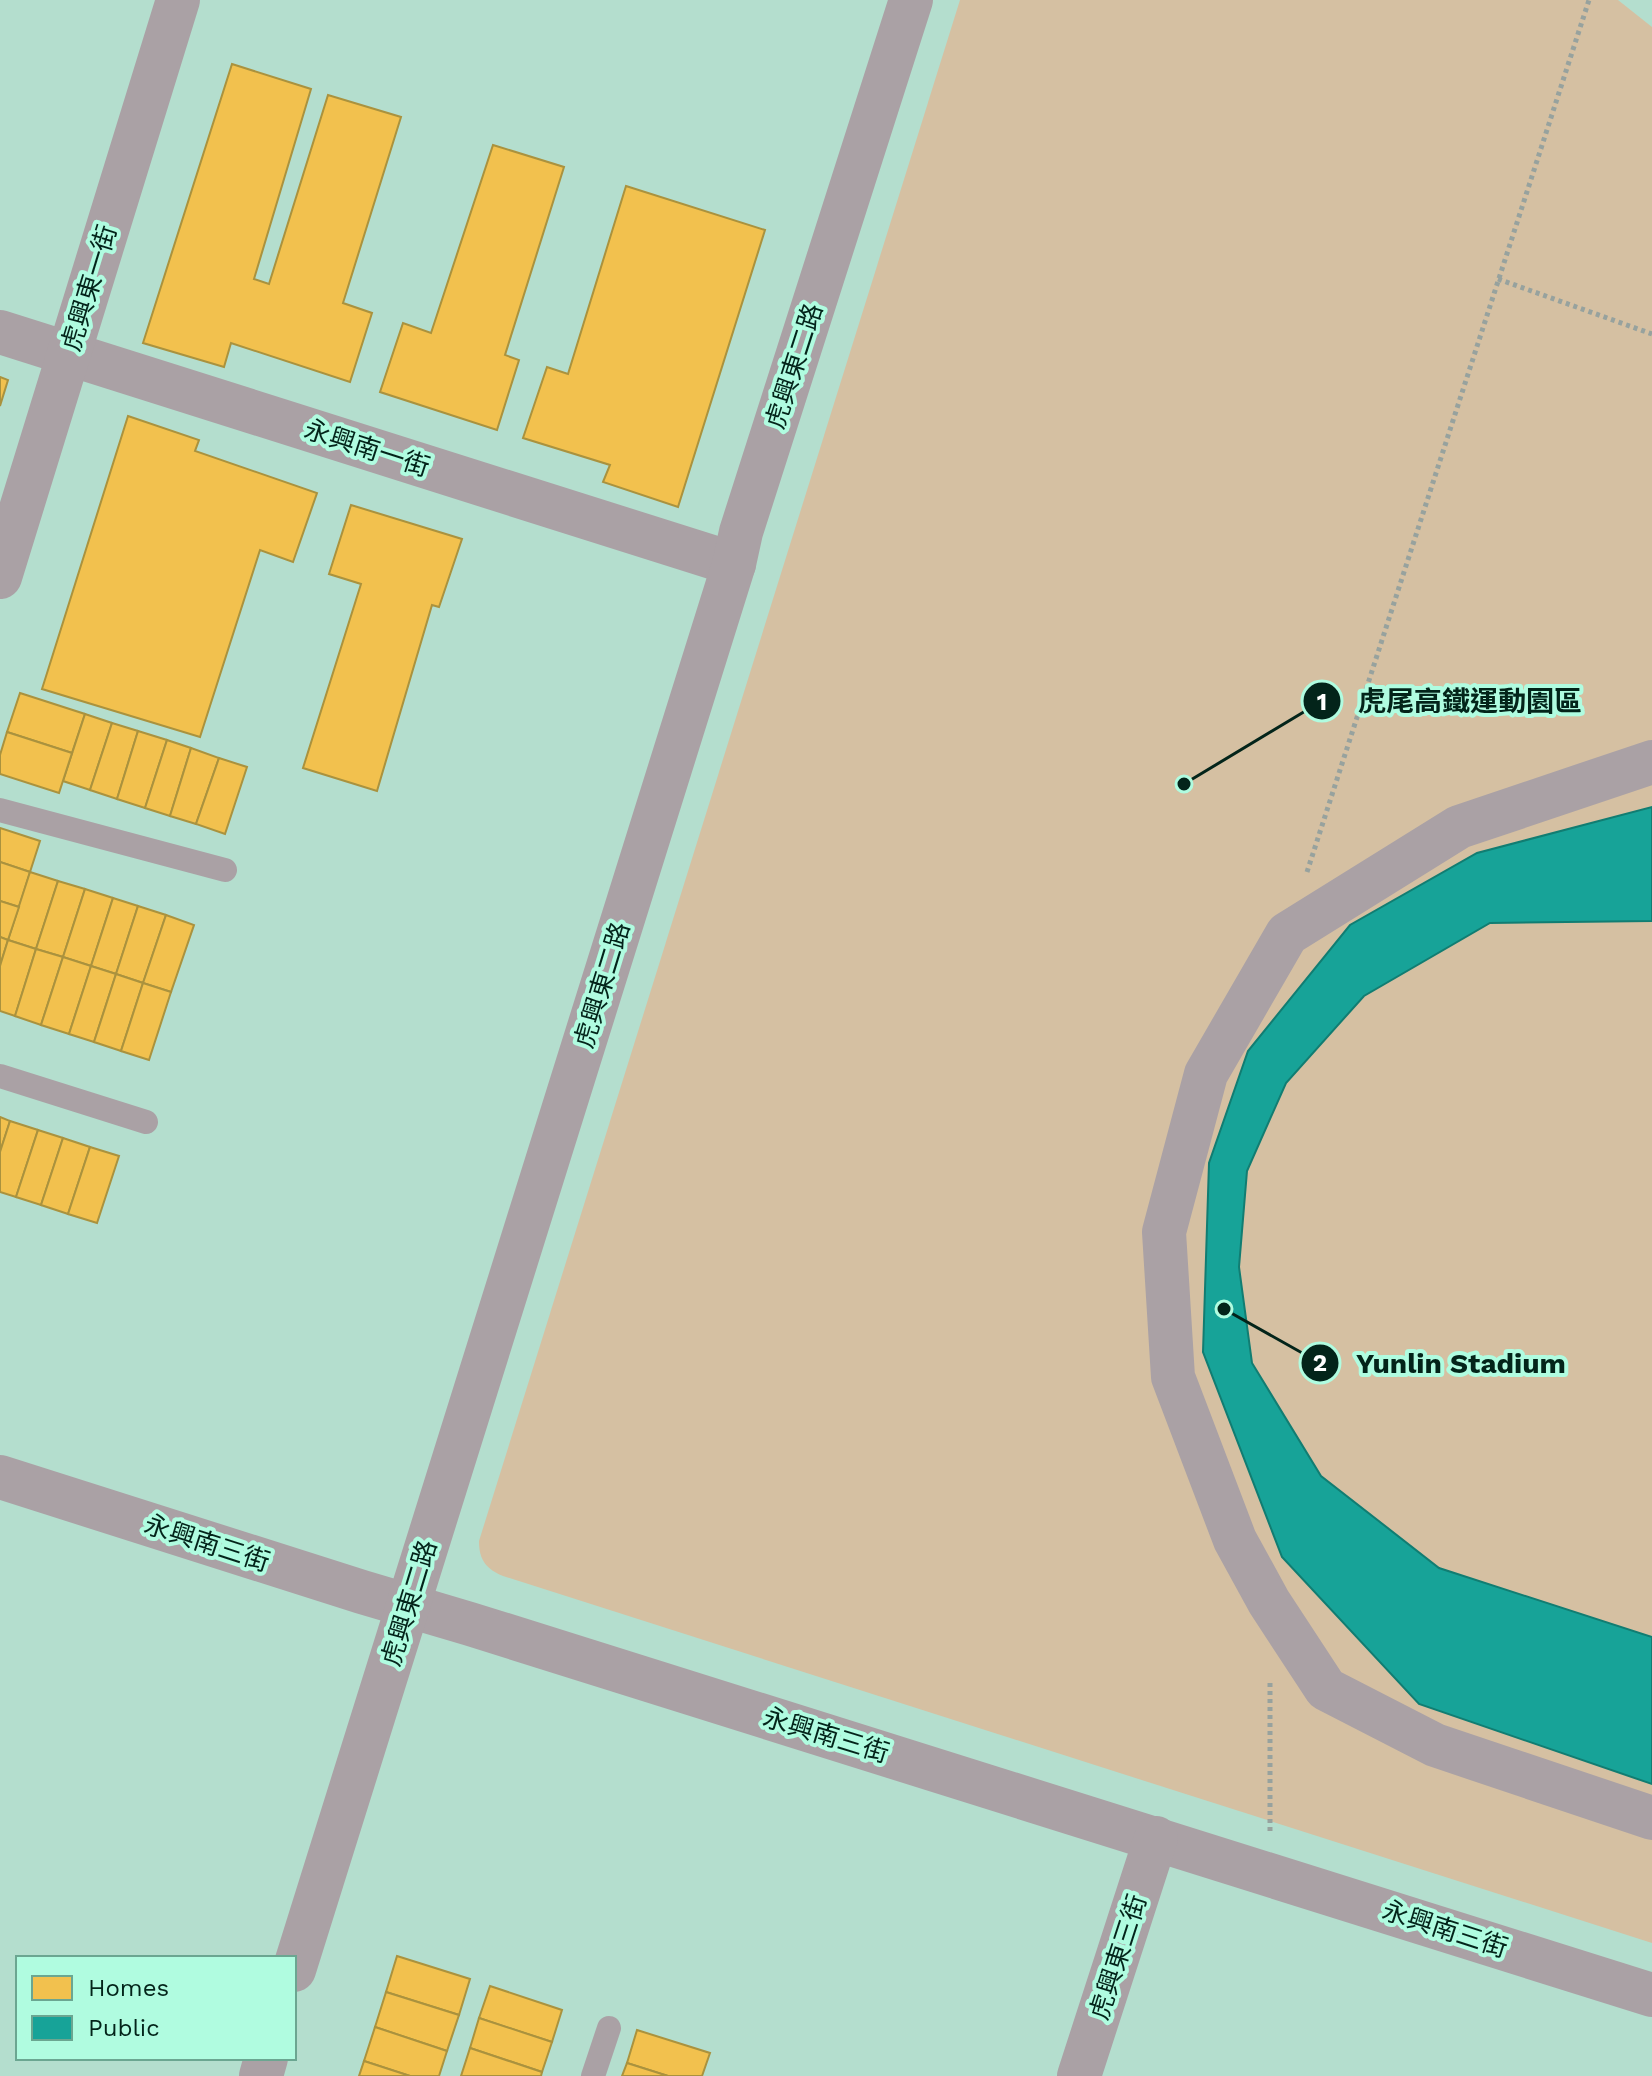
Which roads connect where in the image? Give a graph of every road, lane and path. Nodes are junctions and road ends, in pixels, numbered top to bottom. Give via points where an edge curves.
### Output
1 (178, 0) edge
2 (911, 0) edge
3 (1589, 0) edge
4 (1498, 279) junction
5 (0, 332) edge
6 (1652, 334) edge
7 (69, 354) junction
8 (734, 564) junction
9 (0, 577) edge
10 (1652, 762) edge
11 (0, 810) edge
12 (225, 870) dead end
13 (1306, 874) dead end
14 (0, 1076) edge
15 (146, 1122) dead end
16 (0, 1477) edge
17 (408, 1606) junction
18 (1270, 1680) dead end
19 (1652, 1818) edge
20 (1270, 1835) dead end
21 (1156, 1838) junction
22 (296, 1964) edge
23 (1652, 1995) edge
24 (609, 2028) dead end
25 (593, 2076) edge
26 (1079, 2076) edge

1 - 7 street, 虎興東一街
2 - 8 street, 虎興東二路
3 - 4 path
4 - 6 path
4 - 13 path
5 - 7 street, 永興南一街
7 - 8 street, 永興南一街
7 - 9 street, 虎興東一街
8 - 17 street, 虎興東二路
10 - 19 street via 1459,827 1287,934 1206,1074 1164,1232 1173,1377 1235,1540 1326,1689 1435,1745
11 - 12 lane
14 - 15 lane
16 - 17 street, 永興南三街
17 - 21 street, 永興南三街
17 - 22 street, 虎興東二路
18 - 20 path
21 - 23 street, 永興南三街
21 - 26 street, 虎興東三街
24 - 25 lane

